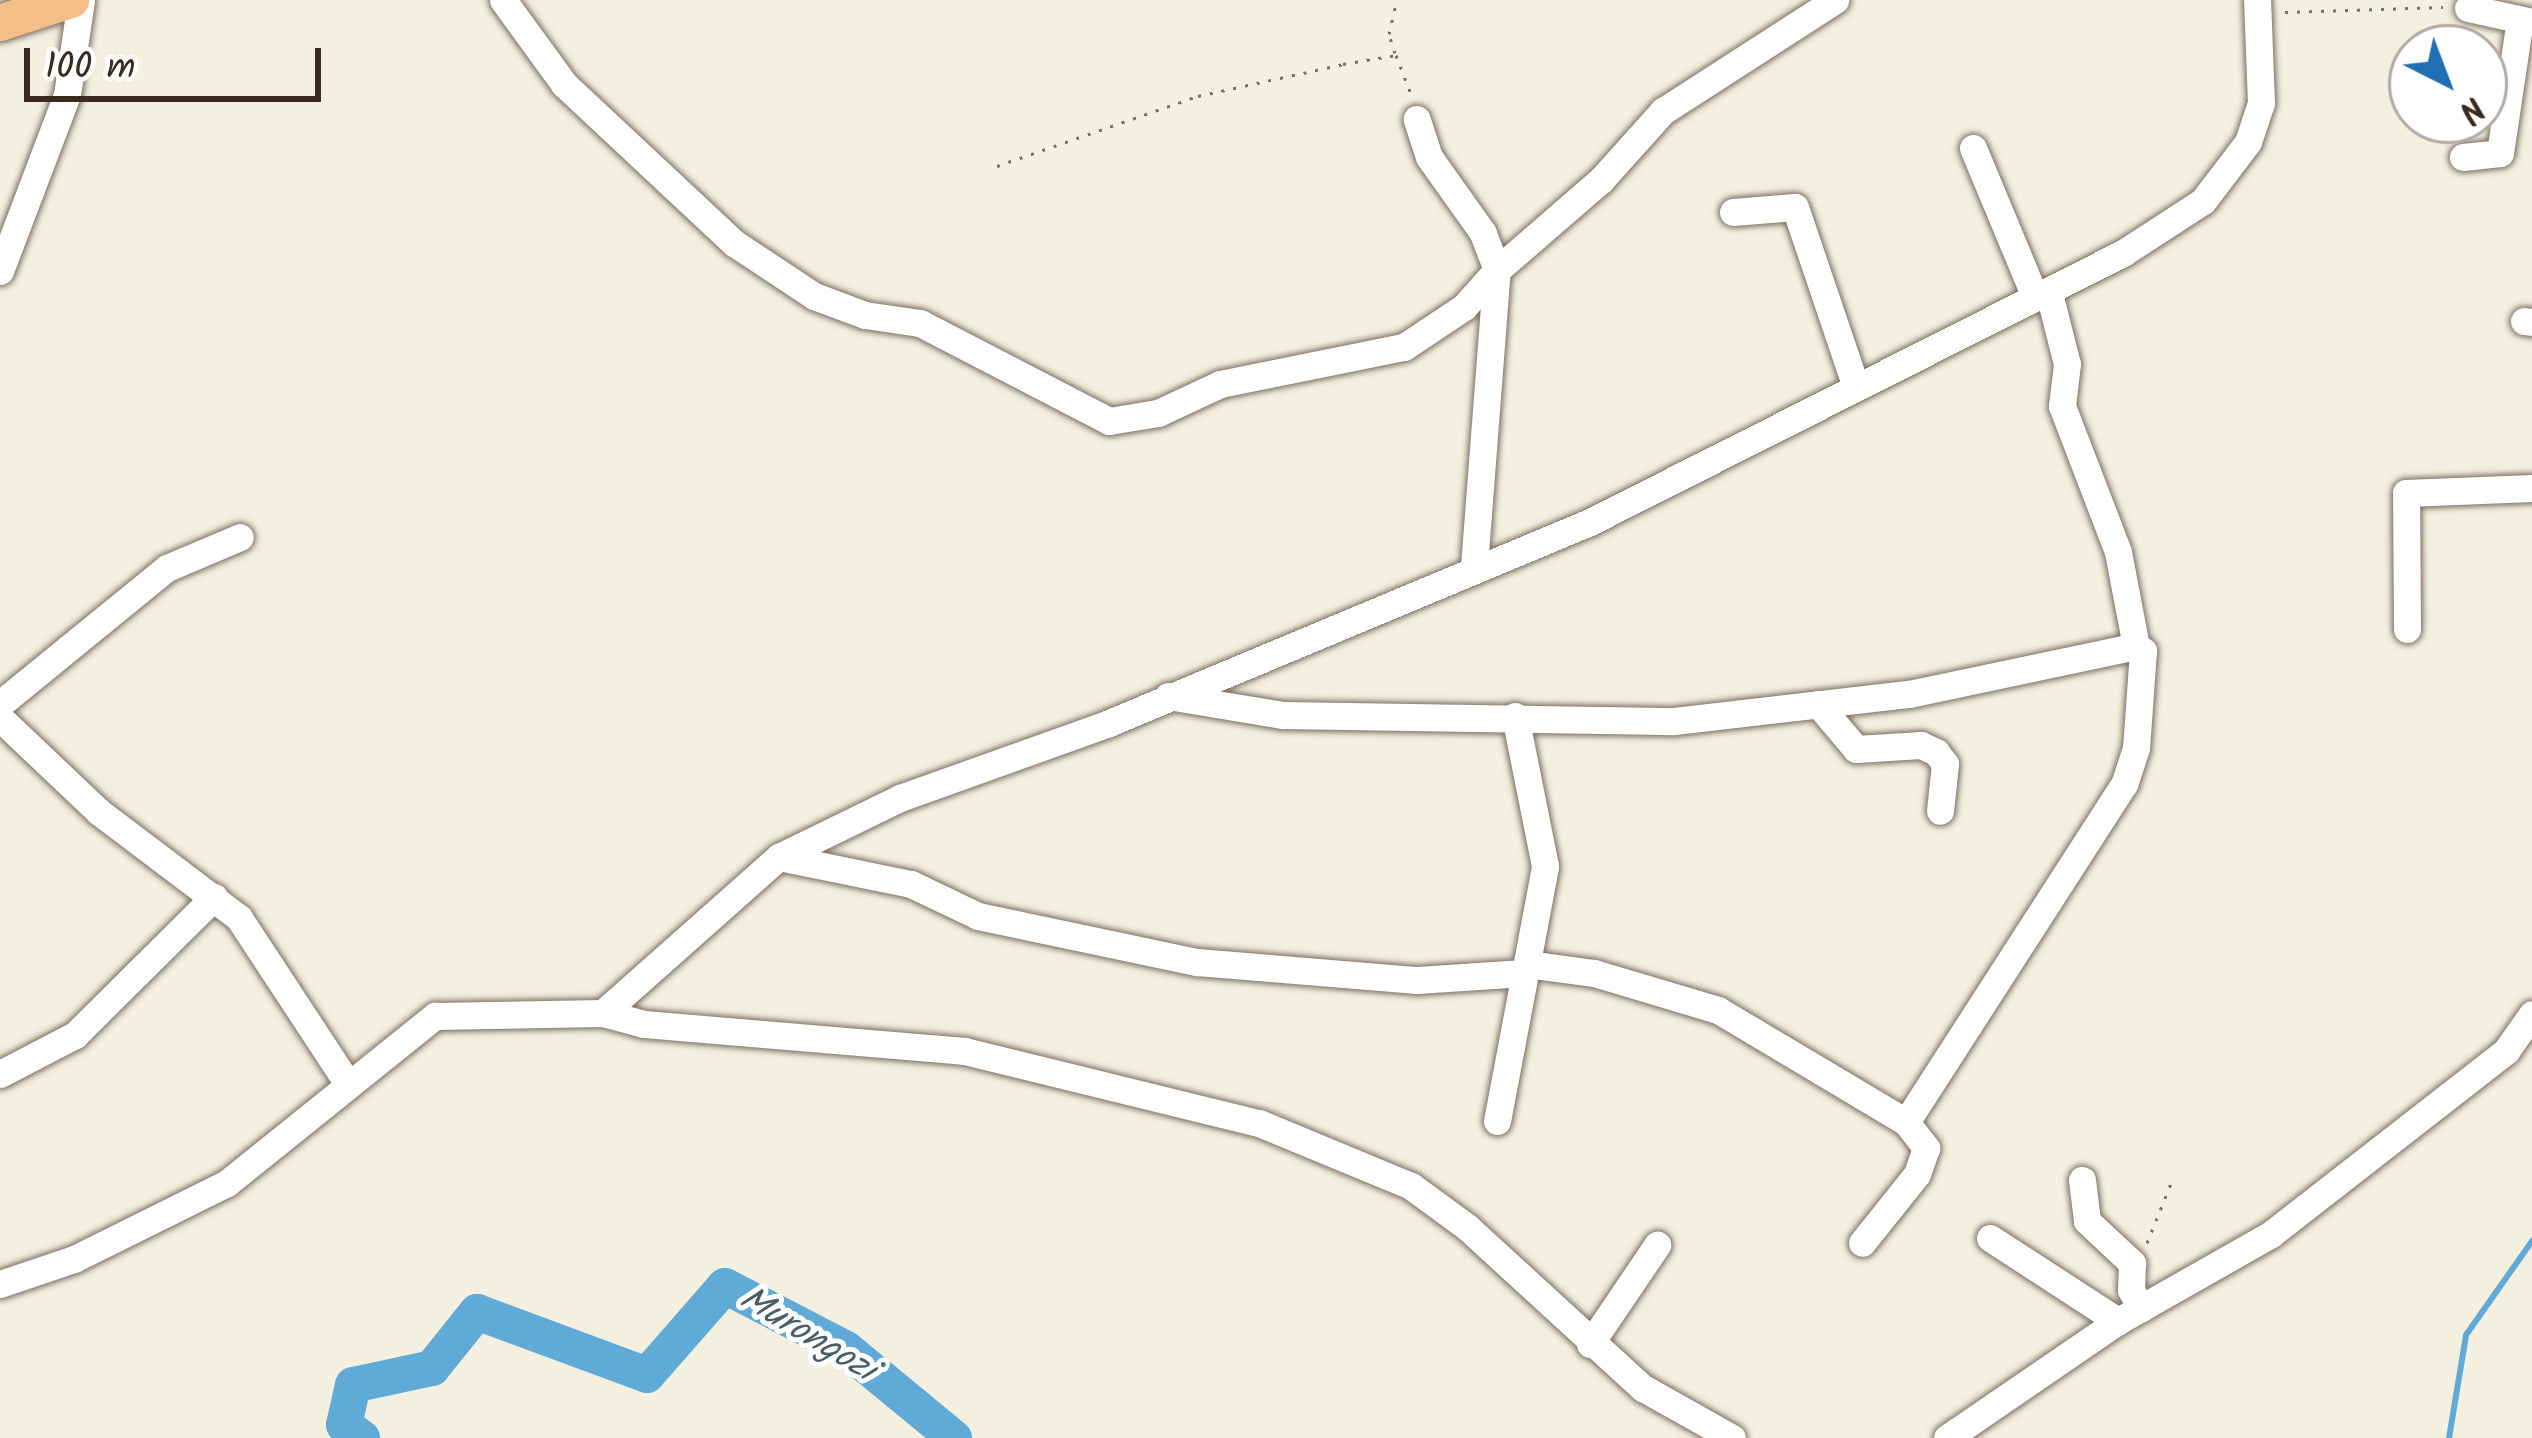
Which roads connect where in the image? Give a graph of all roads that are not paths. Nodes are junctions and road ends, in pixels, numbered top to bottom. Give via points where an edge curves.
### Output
1 (502, 0) edge
2 (1835, 0) edge
3 (58, 2) edge
4 (2258, 6) edge
5 (2468, 8) road end
6 (2526, 20) edge
7 (0, 23) edge
8 (1417, 119) road end
9 (1973, 148) dead end
10 (2463, 157) dead end
11 (1733, 212) dead end
12 (1497, 270) junction
13 (0, 271) edge
14 (2042, 295) junction
15 (1856, 387) junction
16 (2532, 488) edge
17 (240, 537) dead end
18 (1474, 566) junction
19 (2407, 629) dead end
20 (2136, 646) junction
21 (1168, 697) junction
22 (0, 704) edge
23 (1818, 704) junction
24 (1515, 716) junction
25 (0, 718) edge
26 (1940, 811) dead end
27 (779, 857) junction
28 (214, 897) junction
29 (1526, 968) junction
30 (602, 1013) junction
31 (2532, 1014) edge
32 (0, 1074) edge
33 (348, 1084) junction
34 (1497, 1121) dead end
35 (1906, 1122) junction
36 (2082, 1180) dead end
37 (1990, 1238) dead end
38 (1862, 1243) dead end
39 (1658, 1245) dead end
40 (0, 1284) edge
41 (2129, 1314) junction
42 (1590, 1344) junction
43 (1732, 1438) edge
44 (1947, 1438) edge

1 - 12 street via 564,84 734,243 828,303 920,322 1109,421 1158,412 1220,384 1419,341
2 - 12 street via 1663,111 1601,180
3 - 7 main road
3 - 13 street via 67,95
4 - 14 street via 2261,104 2231,174 2203,201
5 - 6 street
6 - 10 street via 2500,153
8 - 12 street via 1429,157 1483,233
9 - 14 street
11 - 15 street via 1795,207
12 - 18 street
14 - 15 street
14 - 20 street via 2067,364 2062,406 2118,552
15 - 18 street via 1590,523
16 - 19 street via 2406,493
17 - 22 street via 167,568
18 - 21 street
20 - 23 street via 2018,674
20 - 35 street via 2143,651 2136,748 2124,784
21 - 24 street via 1282,715
21 - 27 street via 900,798
23 - 24 street via 1674,722
23 - 26 street via 1856,749 1921,745 1936,752 1945,764
24 - 29 street via 1546,850
25 - 28 street via 100,812
27 - 29 street via 911,884 978,916 1197,962 1417,980
27 - 30 street
28 - 32 street via 74,1035
28 - 33 street via 268,951 313,1040
29 - 34 street
29 - 35 street via 1594,974 1718,1010
30 - 33 street via 436,1016
30 - 42 street via 644,1024 965,1051 1259,1123 1411,1186 1468,1227
31 - 41 street via 2506,1051 2271,1234
33 - 40 street via 215,1190 74,1259
35 - 38 street via 1926,1148 1917,1174
36 - 41 street via 2087,1221 2132,1263
37 - 41 street
39 - 42 street
41 - 44 street
42 - 43 street via 1643,1388

